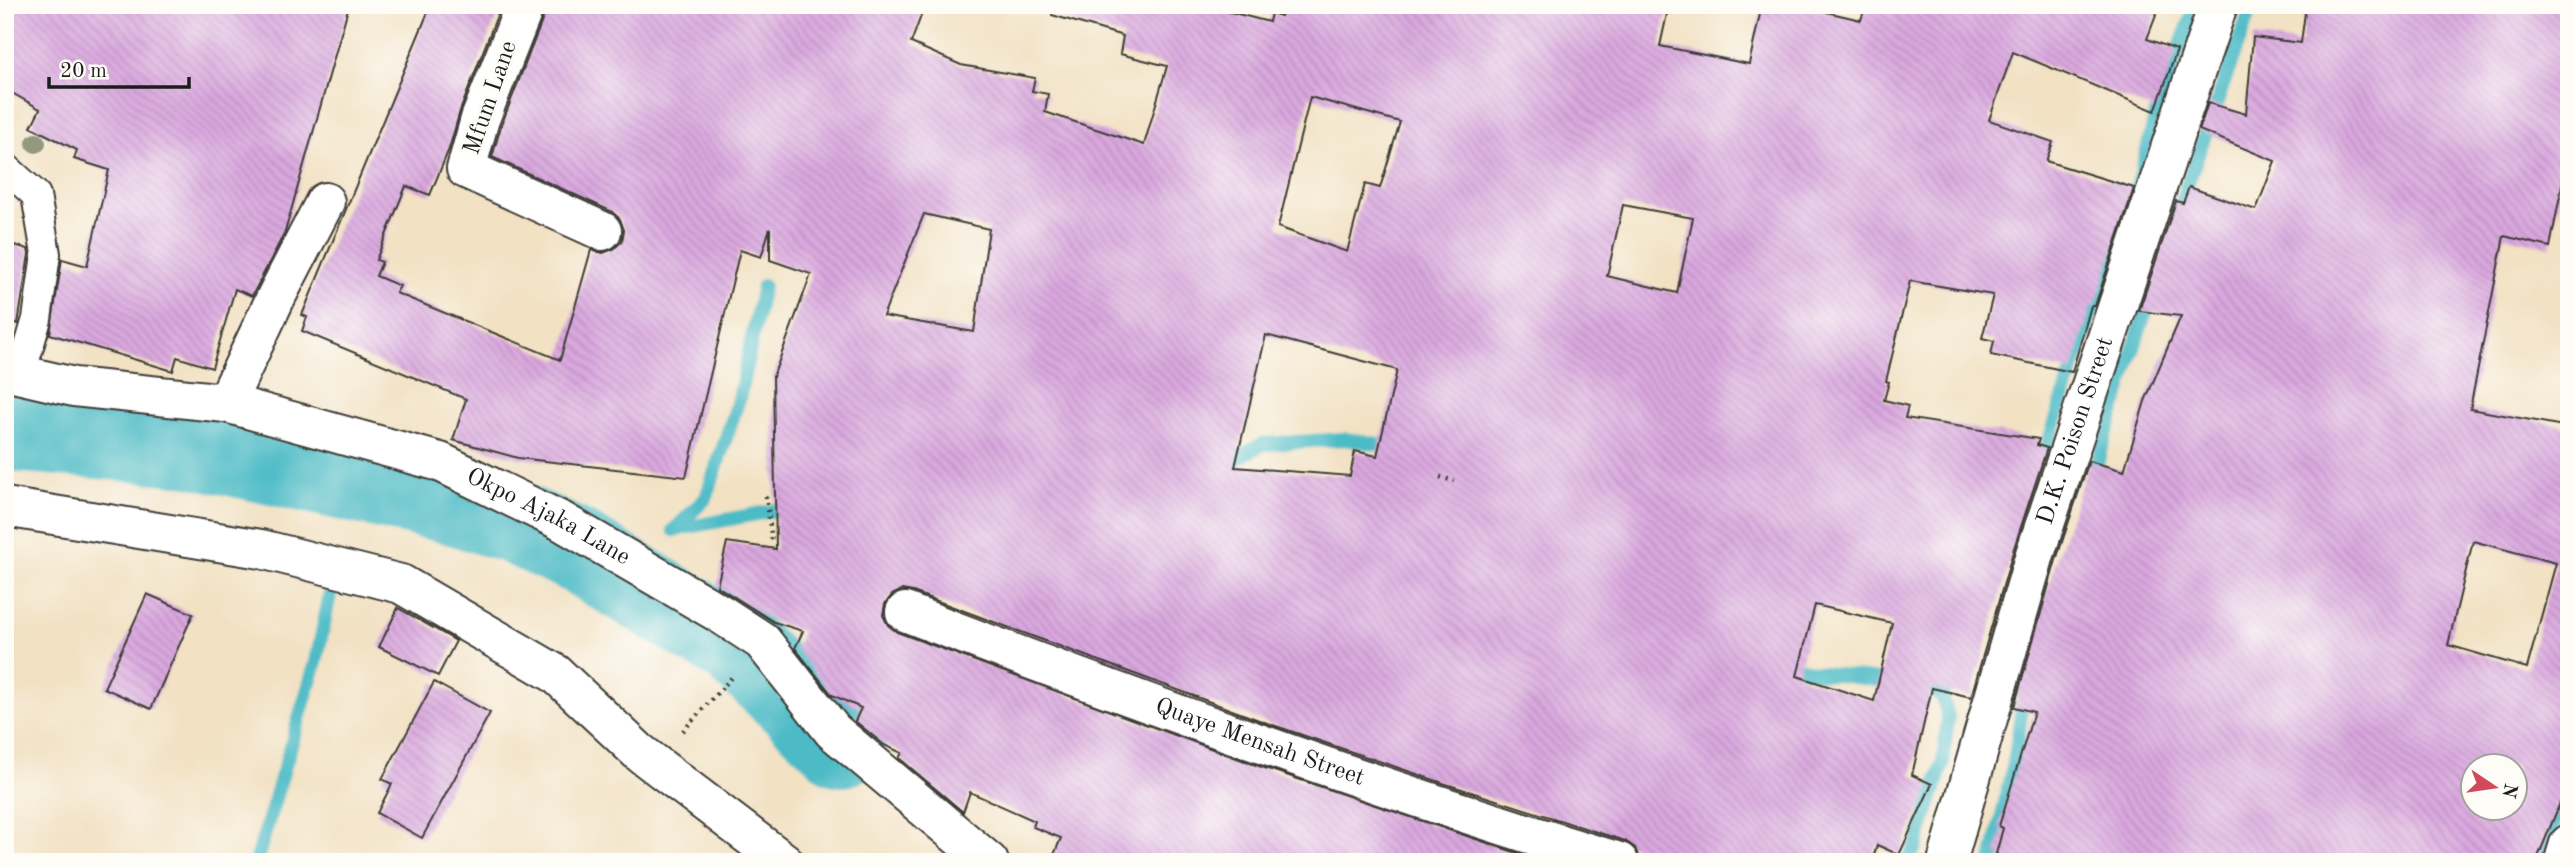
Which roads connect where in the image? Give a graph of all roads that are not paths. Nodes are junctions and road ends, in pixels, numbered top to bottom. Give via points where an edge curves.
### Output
1 (525, 5) edge
2 (2218, 5) edge
3 (5, 167) edge
4 (325, 202) dead end
5 (602, 231) dead end
6 (13, 373) edge
7 (226, 403) junction
8 (5, 507) edge
9 (905, 612) dead end
10 (784, 862) edge
11 (989, 862) edge
12 (1619, 862) edge
13 (1947, 862) edge

1 - 5 street, Mfum Lane via 480,119 467,169
2 - 13 street, D.K. Poison Street via 2035,554
3 - 6 lane via 36,195 46,254 37,319
4 - 7 street
6 - 7 street, Okpo Ajaka Lane via 74,387
7 - 11 street, Okpo Ajaka Lane via 440,462 561,521 719,613 762,641 833,731
8 - 10 street via 261,549 401,584 556,674 639,752
9 - 12 street, Quaye Mensah Street via 1490,822

